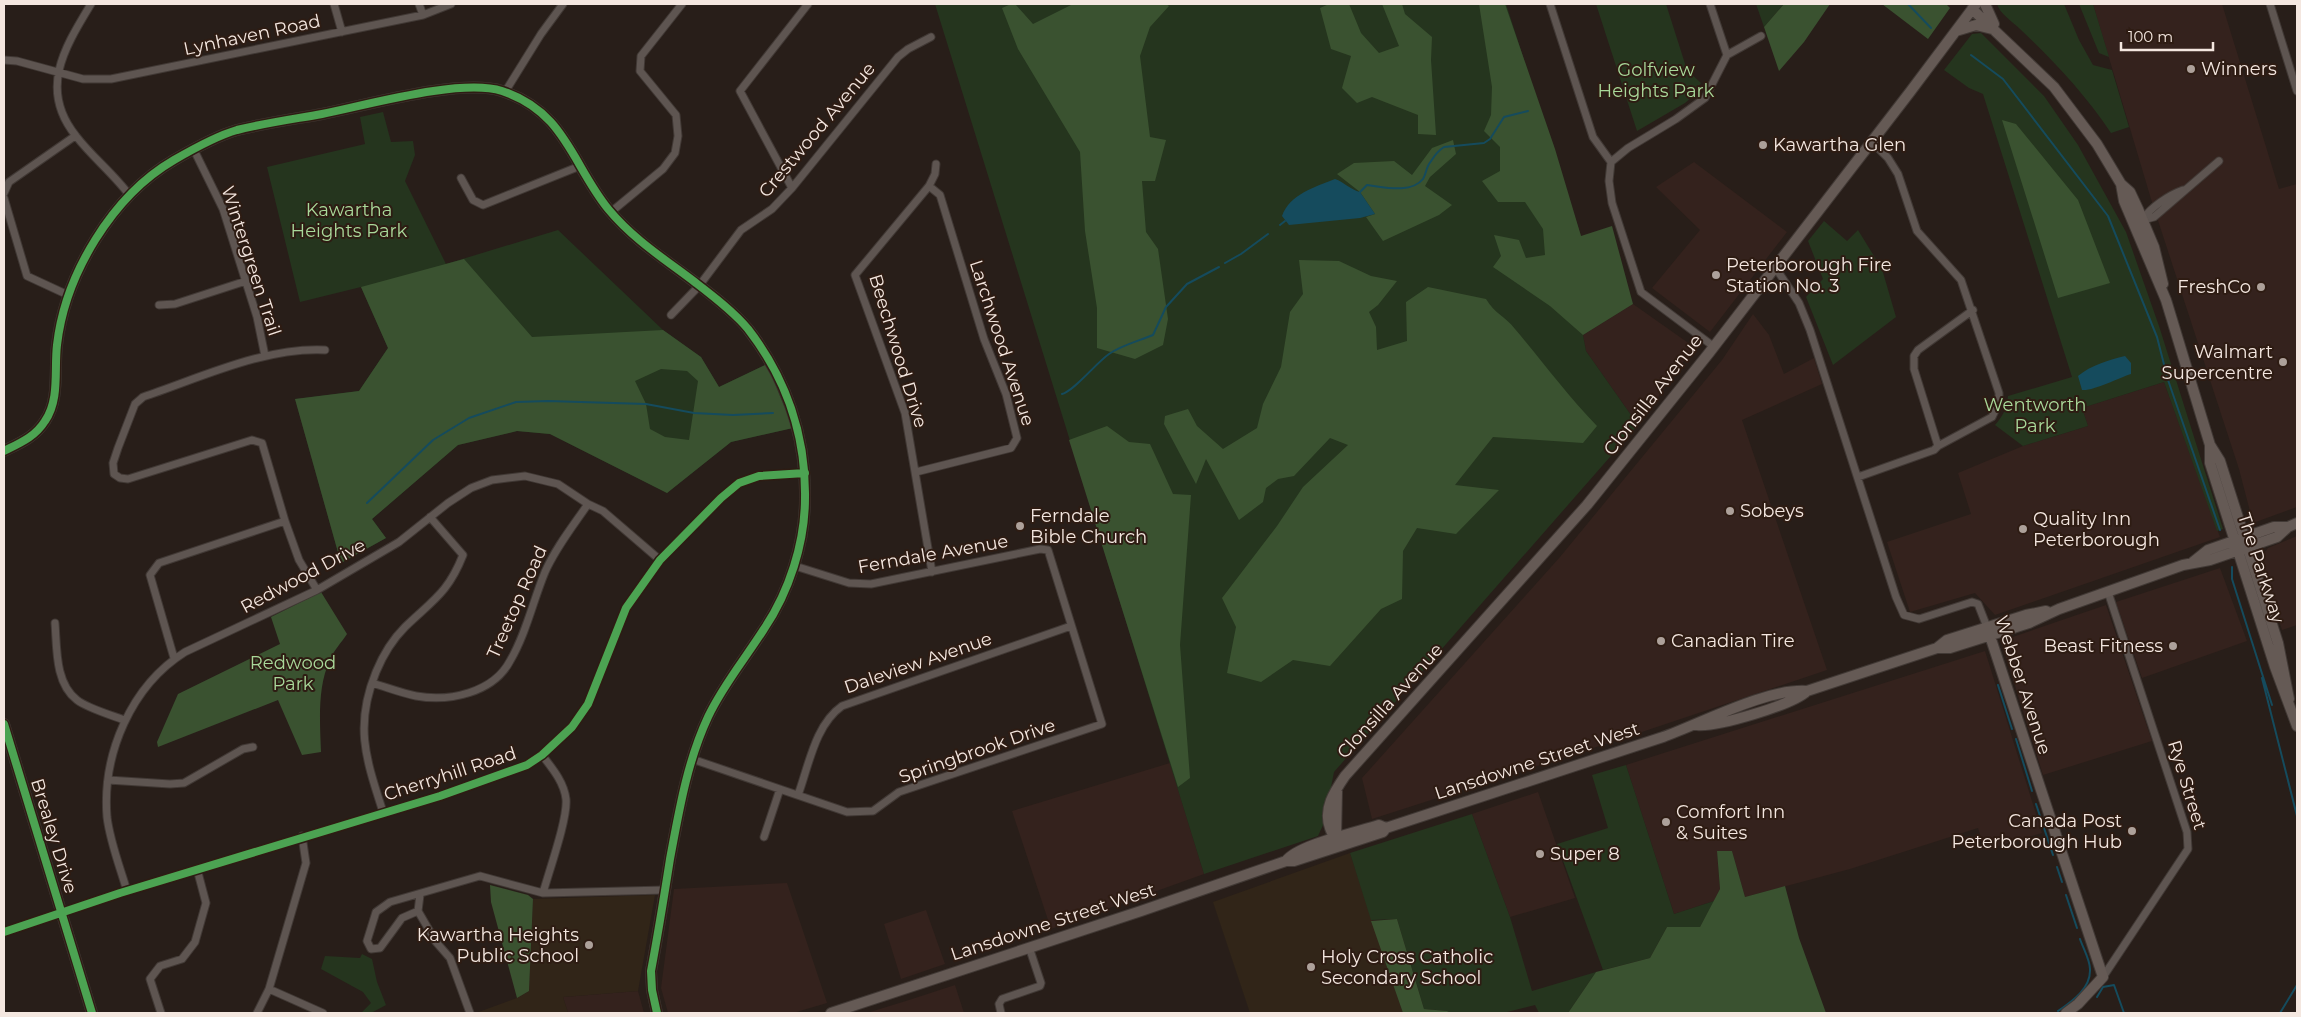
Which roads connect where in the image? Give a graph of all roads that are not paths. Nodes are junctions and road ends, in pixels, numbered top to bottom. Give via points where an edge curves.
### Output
1 (91, 4) edge
2 (334, 4) edge
3 (419, 4) edge
4 (451, 4) edge
5 (563, 4) edge
6 (682, 4) edge
7 (808, 4) edge
8 (1550, 4) edge
9 (1710, 4) edge
10 (1985, 4) edge
11 (2270, 4) edge
12 (1974, 6) edge
13 (423, 15) junction
14 (1955, 31) junction
15 (342, 32) junction
16 (2000, 34) junction
17 (1761, 36) dead end
18 (931, 37) dead end
19 (1727, 55) junction
20 (4, 60) edge
21 (58, 70) junction
22 (2297, 91) edge
23 (505, 92) junction
24 (75, 136) junction
25 (1872, 142) junction
26 (194, 150) junction
27 (2220, 161) dead end
28 (1611, 162) junction
29 (936, 164) dead end
30 (580, 166) junction
31 (461, 178) dead end
32 (929, 186) junction
33 (792, 188) junction
34 (4, 192) edge
35 (130, 196) junction
36 (4, 198) edge
37 (611, 212) junction
38 (2138, 221) junction
39 (1775, 267) junction
40 (246, 281) junction
41 (699, 286) junction
42 (68, 295) junction
43 (159, 305) dead end
44 (1973, 310) junction
45 (671, 315) dead end
46 (1713, 346) junction
47 (325, 350) dead end
48 (265, 356) junction
49 (1938, 446) junction
50 (4, 451) edge
51 (916, 472) junction
52 (805, 473) junction
53 (1858, 477) junction
54 (588, 504) junction
55 (430, 518) junction
56 (285, 521) junction
57 (2293, 525) edge
58 (2241, 544) junction
59 (1048, 550) joint
60 (660, 560) junction
61 (795, 566) junction
62 (932, 572) junction
63 (317, 590) junction
64 (2108, 592) junction
65 (55, 624) dead end
66 (1071, 626) junction
67 (1989, 631) junction
68 (174, 658) junction
69 (372, 683) junction
70 (124, 720) junction
71 (4, 724) edge
72 (2297, 726) edge
73 (253, 746) dead end
74 (542, 755) junction
75 (692, 759) junction
76 (108, 780) junction
77 (780, 790) junction
78 (798, 794) junction
79 (383, 812) junction
80 (302, 836) junction
81 (764, 837) dead end
82 (1337, 842) junction
83 (197, 869) junction
84 (665, 890) junction
85 (128, 891) junction
86 (543, 893) junction
87 (420, 895) junction
88 (418, 911) junction
89 (62, 912) junction
90 (4, 932) edge
91 (1029, 947) junction
92 (2103, 977) junction
93 (269, 989) junction
94 (92, 1013) edge
95 (161, 1013) edge
96 (258, 1013) edge
97 (323, 1013) edge
98 (470, 1013) edge
99 (657, 1013) edge
100 (831, 1013) edge
101 (1001, 1013) edge
102 (2066, 1013) edge

1 - 21 street via 73,34
2 - 15 street
3 - 13 street
4 - 13 street, Lynhaven Road
5 - 23 street
6 - 37 street via 641,56 640,71 676,115 678,136 675,153 663,169
7 - 33 street via 740,91
8 - 28 street via 1592,137
9 - 19 street
10 - 16 main road
11 - 22 street
12 - 14 main road, Clonsilla Avenue
12 - 16 main road, The Parkway
13 - 15 street, Lynhaven Road
14 - 16 main road via 1976,25
14 - 25 main road, Clonsilla Avenue
15 - 21 street, Lynhaven Road via 111,79 83,79
16 - 38 main road, The Parkway via 2070,106 2122,184 2121,192
17 - 19 street
18 - 33 street, Crestwood Avenue via 908,48 898,57
19 - 28 street via 1705,98
20 - 21 street, Lynhaven Road
21 - 24 street via 58,99
23 - 26 main road via 474,88 426,93 233,131
23 - 30 main road via 536,107 555,125 571,146
24 - 34 street via 9,182
24 - 35 street
25 - 39 main road, Clonsilla Avenue
25 - 44 street via 1898,174 1917,231 1961,280
26 - 35 main road via 169,163
26 - 40 street, Wintergreen Trail via 223,209
27 - 38 street
28 - 46 street via 1612,203 1641,292
29 - 32 street, Beechwood Drive
30 - 31 street via 483,205 473,200
30 - 37 main road
32 - 51 street, Beechwood Drive via 855,274 905,413
32 - 51 street, Larchwood Avenue via 940,195 984,338 1006,394 1017,438 1011,448
33 - 41 street, Crestwood Avenue via 772,210 741,230
35 - 42 main road via 94,240
36 - 42 street via 27,276
37 - 41 main road via 634,237
38 - 58 main road, The Parkway via 2210,445 2210,463
39 - 46 main road, Clonsilla Avenue
39 - 53 street, Webber Avenue via 1799,303 1810,330
40 - 43 street via 175,304
40 - 48 street, Wintergreen Trail
41 - 45 street, Crestwood Avenue
41 - 52 main road via 746,326 780,377 796,421
42 - 50 main road via 57,347 51,410 34,436
44 - 49 street via 1914,356 1914,369
44 - 49 street via 1999,402 1992,417
46 - 82 main road, Clonsilla Avenue via 1587,506 1350,770 1330,800 1328,809 1330,829
47 - 48 street via 287,351
48 - 56 street via 143,397 135,404 113,463 114,474 128,479 252,440 258,441 262,443
49 - 53 street
51 - 62 street, Beechwood Drive
52 - 60 street, Cherryhill Road via 759,476 739,483
52 - 61 main road via 804,524
53 - 67 street, Webber Avenue via 1904,615 1919,618 1972,602 1978,604
54 - 55 street, Redwood Drive via 558,484 540,478 509,476 471,488
54 - 60 street, Redwood Drive via 616,520
54 - 69 street, Treetop Road via 546,570 511,660 493,681 464,694 431,697 415,696
55 - 63 street, Redwood Drive via 399,542
55 - 69 street via 463,554 454,577 436,600 403,629 383,654
56 - 63 street via 299,560
56 - 68 street via 159,563 152,570 150,575
57 - 58 main road, Lansdowne Street West via 2277,537
58 - 64 main road, Lansdowne Street West via 2210,560 2192,562
58 - 72 main road, The Parkway via 2278,643
59 - 62 street, Ferndale Avenue
59 - 66 street, Springbrook Drive
60 - 74 street, Cherryhill Road via 626,608 588,704 572,728
61 - 62 street, Ferndale Avenue via 849,583 871,584
61 - 75 main road via 766,627 735,670 708,717
63 - 68 street, Redwood Drive
64 - 67 main road, Lansdowne Street West via 2029,623
64 - 92 street, Rye Street via 2187,832 2188,849
65 - 70 street via 58,661 64,684 78,701
66 - 78 street, Daleview Avenue via 842,706 823,726
66 - 78 street, Springbrook Drive via 1102,724 899,792 873,812 847,812
67 - 82 main road, Lansdowne Street West via 1950,648 1937,648 1807,691 1786,692 1713,716 1698,725 1386,828 1383,832
67 - 92 main road, Webber Avenue
68 - 70 street, Redwood Drive via 148,685
69 - 79 street via 365,703 363,739
70 - 76 street, Redwood Drive
71 - 89 main road, Brealey Drive
73 - 76 street via 184,783
74 - 79 street, Cherryhill Road via 527,765
74 - 86 street via 560,778 566,799
75 - 77 street, Springbrook Drive
75 - 84 main road via 681,794
76 - 85 street, Redwood Drive via 108,819
77 - 78 street, Springbrook Drive
77 - 81 street
79 - 80 street, Cherryhill Road
80 - 83 street, Cherryhill Road
80 - 93 street via 306,863
82 - 91 main road, Lansdowne Street West via 1294,861
83 - 85 street, Cherryhill Road
83 - 95 street via 206,903 195,942 182,959 160,966 150,980
84 - 86 street
84 - 99 main road via 652,971
85 - 89 street, Cherryhill Road
86 - 87 street via 480,876
87 - 88 street
87 - 88 street via 390,902 376,912 367,941 371,949 380,948 402,918
88 - 98 street via 436,942 450,958
89 - 90 street, Cherryhill Road
89 - 94 main road, Brealey Drive
91 - 100 main road, Lansdowne Street West
91 - 101 street via 1040,986 1002,1000 999,1004
92 - 102 main road, Rye Street
93 - 96 street
93 - 97 street

